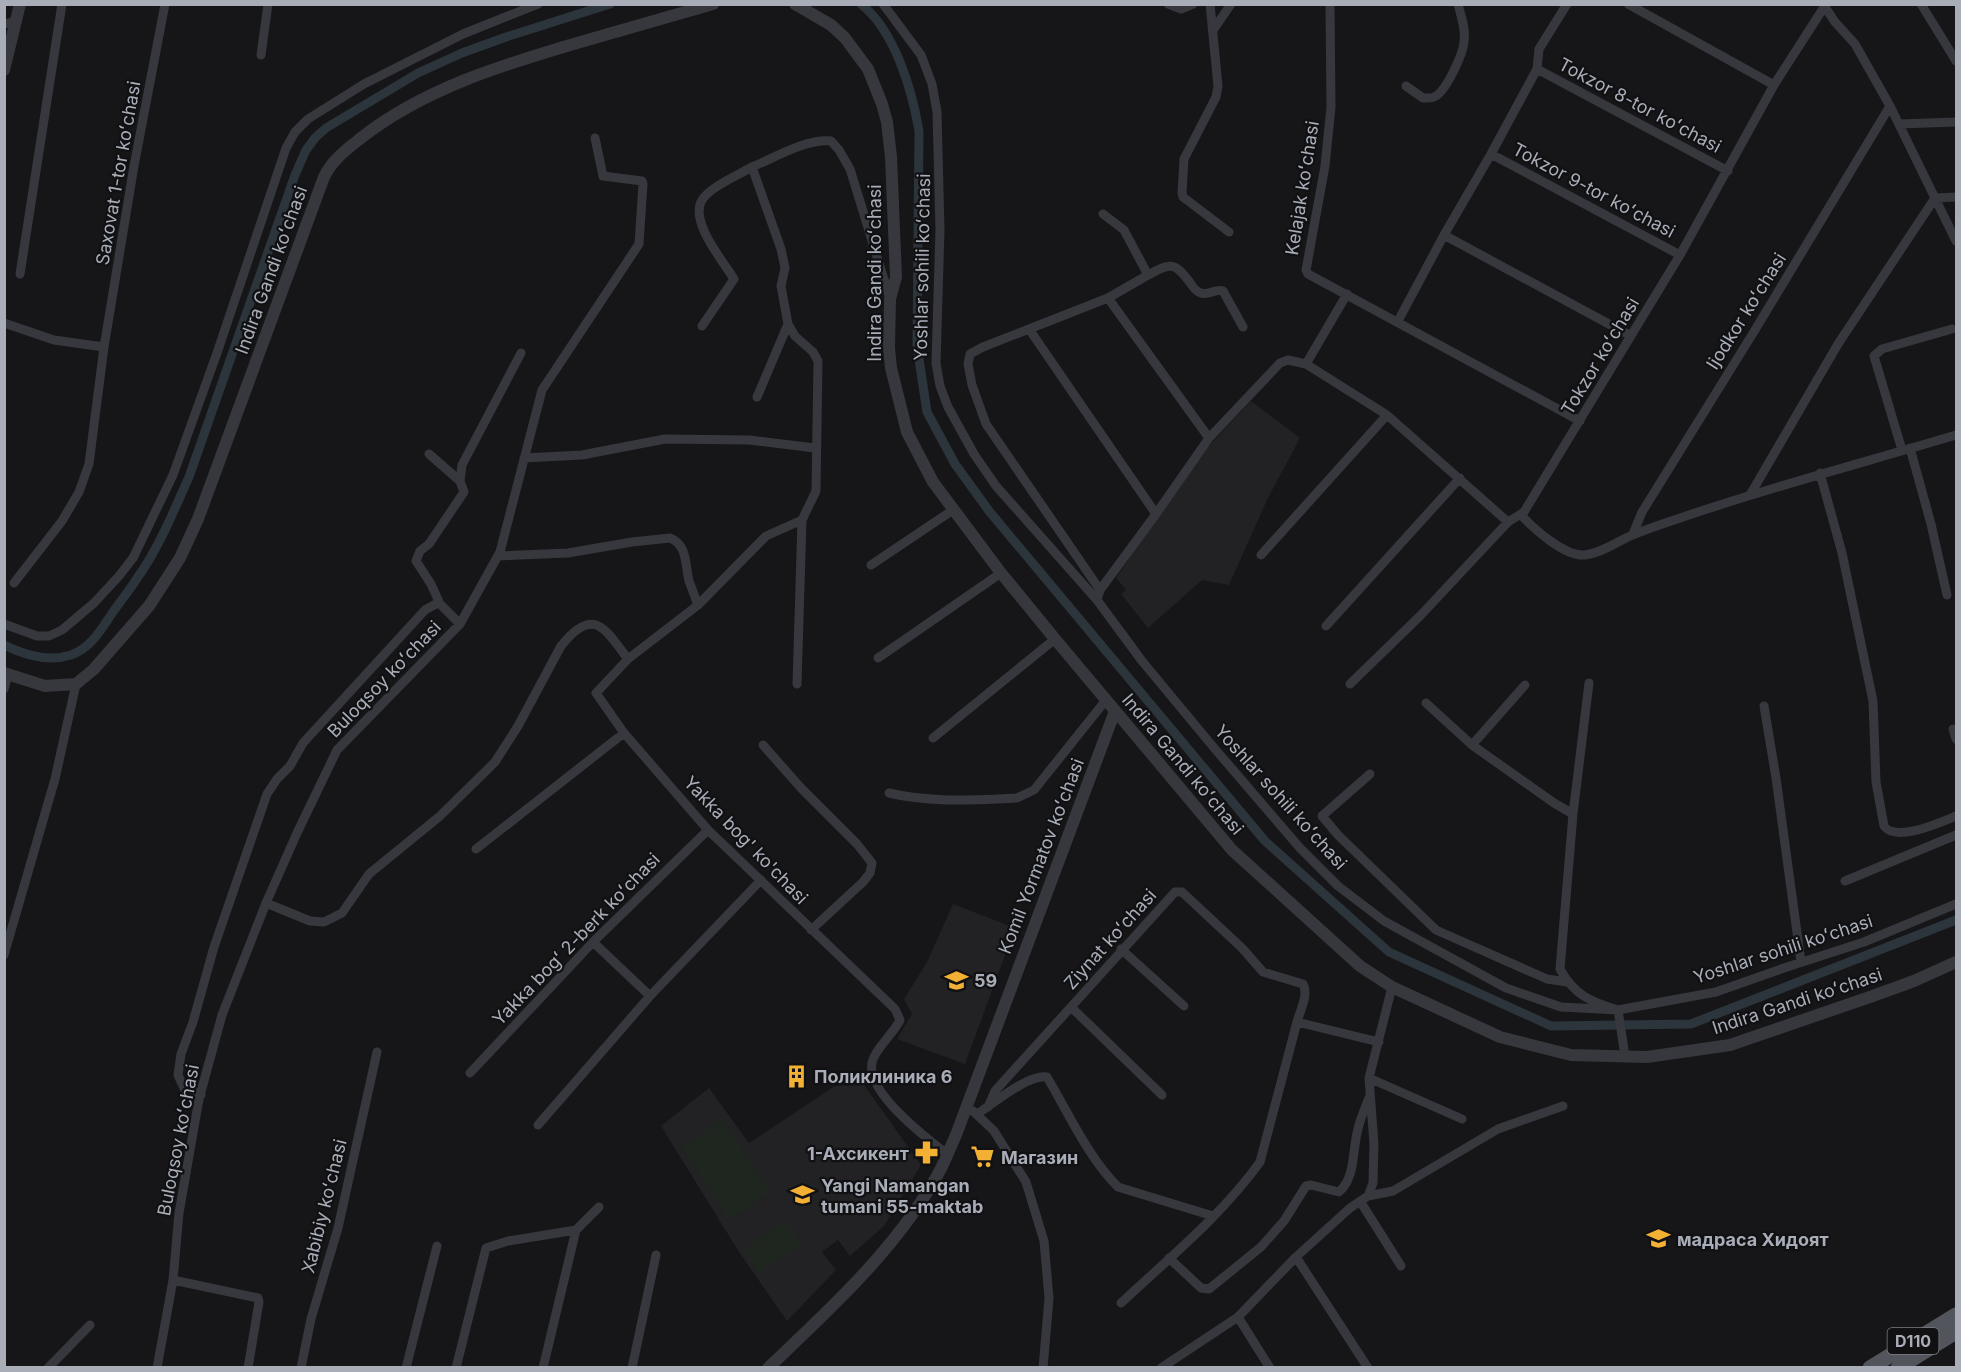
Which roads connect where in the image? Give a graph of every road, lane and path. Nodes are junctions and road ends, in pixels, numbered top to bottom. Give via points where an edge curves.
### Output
1 (20, 4) edge
2 (62, 4) edge
3 (165, 4) edge
4 (268, 4) edge
5 (538, 4) edge
6 (713, 4) edge
7 (795, 4) edge
8 (884, 4) edge
9 (1168, 4) edge
10 (1193, 4) edge
11 (1210, 4) edge
12 (1232, 4) edge
13 (1330, 4) edge
14 (1458, 4) edge
15 (1567, 4) edge
16 (1628, 4) edge
17 (1921, 4) edge
18 (1824, 5) edge
19 (10, 23) edge
20 (1214, 29) junction
21 (261, 55) dead end
22 (1956, 61) edge
23 (1536, 69) junction
24 (4, 70) edge
25 (1774, 85) junction
26 (1406, 86) dead end
27 (1890, 106) junction
28 (1956, 122) edge
29 (1899, 124) junction
30 (595, 138) dead end
31 (1491, 154) junction
32 (752, 167) junction
33 (1728, 171) junction
34 (1956, 197) edge
35 (1935, 198) junction
36 (1102, 214) dead end
37 (1229, 232) dead end
38 (1444, 235) junction
39 (1956, 241) edge
40 (1680, 255) junction
41 (20, 274) dead end
42 (1148, 275) junction
43 (1347, 294) junction
44 (1108, 298) junction
45 (890, 299) junction
46 (1398, 321) junction
47 (4, 322) edge
48 (788, 324) junction
49 (702, 326) dead end
50 (1243, 327) dead end
51 (1029, 329) junction
52 (1952, 329) dead end
53 (1631, 336) junction
54 (104, 347) junction
55 (521, 352) dead end
56 (1306, 364) junction
57 (757, 397) dead end
58 (1387, 415) junction
59 (1580, 421) junction
60 (1956, 435) edge
61 (1209, 438) junction
62 (815, 448) junction
63 (1906, 449) junction
64 (429, 454) dead end
65 (524, 458) junction
66 (1820, 473) junction
67 (1460, 478) junction
68 (460, 481) junction
69 (1750, 495) junction
70 (953, 510) junction
71 (1156, 514) junction
72 (1521, 515) junction
73 (802, 520) junction
74 (1508, 522) junction
75 (1633, 534) junction
76 (1261, 555) dead end
77 (498, 556) junction
78 (871, 566) dead end
79 (1001, 573) junction
80 (14, 583) dead end
81 (1100, 590) junction
82 (1947, 595) dead end
83 (1097, 600) junction
84 (440, 604) junction
85 (698, 605) junction
86 (4, 624) edge
87 (460, 624) junction
88 (1326, 626) dead end
89 (1054, 639) junction
90 (878, 658) dead end
91 (628, 659) junction
92 (6, 674) edge
93 (1589, 683) dead end
94 (76, 684) junction
95 (797, 684) dead end
96 (1350, 684) dead end
97 (1525, 685) dead end
98 (4, 689) edge
99 (1106, 700) junction
100 (1426, 703) dead end
101 (1764, 706) dead end
102 (1115, 711) junction
103 (1953, 729) dead end
104 (624, 733) junction
105 (933, 738) dead end
106 (1956, 739) edge
107 (763, 745) dead end
108 (1472, 745) junction
109 (1370, 774) dead end
110 (889, 793) dead end
111 (1573, 814) junction
112 (1956, 816) edge
113 (708, 830) junction
114 (1956, 835) edge
115 (476, 849) dead end
116 (761, 880) junction
117 (1845, 881) dead end
118 (266, 903) junction
119 (1956, 904) edge
120 (811, 930) junction
121 (593, 942) junction
122 (1121, 949) junction
123 (4, 955) edge
124 (1802, 962) junction
125 (1956, 962) edge
126 (1567, 982) junction
127 (1392, 987) junction
128 (650, 996) junction
129 (1184, 1006) dead end
130 (1071, 1007) junction
131 (1618, 1010) junction
132 (1297, 1022) junction
133 (1379, 1041) junction
134 (1624, 1050) junction
135 (377, 1052) dead end
136 (470, 1073) dead end
137 (1370, 1078) junction
138 (1371, 1090) junction
139 (201, 1095) junction
140 (1162, 1095) dead end
141 (967, 1105) junction
142 (1563, 1106) dead end
143 (988, 1107) junction
144 (977, 1114) junction
145 (1462, 1119) dead end
146 (538, 1125) dead end
147 (947, 1154) junction
148 (1364, 1198) junction
149 (599, 1207) dead end
150 (1213, 1216) junction
151 (576, 1230) junction
152 (438, 1246) dead end
153 (656, 1255) dead end
154 (1296, 1257) junction
155 (1169, 1258) junction
156 (1401, 1266) dead end
157 (174, 1280) junction
158 (1121, 1303) dead end
159 (1956, 1314) edge
160 (1238, 1317) junction
161 (90, 1324) dead end
162 (1956, 1332) edge
163 (1166, 1366) edge
164 (48, 1368) edge
165 (157, 1368) edge
166 (248, 1368) edge
167 (302, 1368) edge
168 (406, 1368) edge
169 (456, 1368) edge
170 (543, 1368) edge
171 (632, 1368) edge
172 (768, 1368) edge
173 (1042, 1368) edge
174 (1270, 1368) edge
175 (1368, 1368) edge
176 (1870, 1368) edge
177 (1898, 1368) edge

1 - 19 street
2 - 41 street
3 - 54 street, Saxovat 1-tor koʻchasi
4 - 21 street
5 - 86 street via 463,34 364,84 301,125 286,148 173,475 133,558 100,596 62,630 37,636
6 - 94 street, Indira Gandi koʻchasi via 534,55 436,92 389,118 345,150 324,177 198,519 180,558 149,606
7 - 45 street, Indira Gandi koʻchasi via 845,38 876,86 887,122 891,157 896,277
8 - 83 street, Yoshlar sohili koʻchasi via 921,55 937,112 940,230 936,363 940,386 974,454 996,486
9 - 10 street via 1181,9
11 - 20 street
12 - 20 street
13 - 43 street, Kelajak koʻchasi via 1331,107 1325,166 1306,270
14 - 26 street via 1464,43 1443,89 1436,96 1423,98
15 - 23 street via 1539,49
16 - 25 street
17 - 22 street
18 - 25 street, Tokzor koʻchasi
18 - 27 street via 1855,44
19 - 24 street
20 - 37 street via 1216,97 1184,159 1182,193
23 - 31 street
23 - 33 street, Tokzor 8-tor koʻchasi
25 - 33 street, Tokzor koʻchasi
27 - 29 street
27 - 75 street, Ijodkor koʻchasi via 1648,502
28 - 29 street
29 - 35 street
30 - 65 street, Buloqsoy koʻchasi via 603,177 643,184 639,244 542,390
31 - 38 street
31 - 40 street, Tokzor 9-tor koʻchasi
32 - 45 street via 794,149 831,141 850,168
32 - 48 street via 781,249 785,268 781,286
32 - 49 street via 702,200 698,214 701,228 734,279
33 - 40 street, Tokzor koʻchasi
34 - 35 street
35 - 39 street
35 - 69 street via 1838,344
36 - 42 street via 1124,230
38 - 46 street
38 - 53 street
40 - 53 street, Tokzor koʻchasi
42 - 44 street
42 - 50 street via 1175,266 1198,292 1223,291
43 - 46 street, Kelajak koʻchasi
43 - 56 street
44 - 51 street
44 - 61 street
45 - 70 street, Indira Gandi koʻchasi via 889,348 900,409 919,458
46 - 59 street, Kelajak koʻchasi
47 - 54 street via 54,340
48 - 57 street
48 - 62 street via 818,361
51 - 71 street
51 - 81 street via 970,354 972,384 986,424
52 - 63 street via 1882,349 1874,356
53 - 59 street, Tokzor koʻchasi
54 - 80 street, Saxovat 1-tor koʻchasi via 86,476 62,521
55 - 68 street via 466,454
56 - 58 street
56 - 61 street via 1287,360 1280,363
58 - 67 street
58 - 76 street
59 - 72 street, Tokzor koʻchasi
60 - 63 street
61 - 71 street
62 - 65 street via 749,440 665,439 582,455
62 - 73 street via 816,491
63 - 66 street
63 - 82 street via 1931,524
64 - 68 street
65 - 77 street, Buloqsoy koʻchasi
66 - 69 street
66 - 112 street via 1844,564 1872,701 1875,782 1884,826 1897,833 1926,828
67 - 74 street
67 - 88 street
68 - 84 street via 464,492 416,561
69 - 75 street
70 - 78 street
70 - 79 street, Indira Gandi koʻchasi
71 - 81 street
72 - 74 street, Tokzor koʻchasi
72 - 75 street via 1545,537 1574,554 1585,555 1610,547
73 - 85 street, Yakka bog' ko'chasi via 766,536
73 - 95 street
74 - 96 street, Tokzor koʻchasi
77 - 85 street via 568,553 670,538 682,548
77 - 87 street, Buloqsoy koʻchasi
79 - 89 street, Indira Gandi koʻchasi
79 - 90 street
81 - 83 street
83 - 131 street, Yoshlar sohili koʻchasi via 1215,749 1338,886 1384,921 1506,988 1561,1007
84 - 87 street
84 - 139 street via 424,610 303,743 267,794 181,1054 178,1075 184,1088
85 - 91 street, Yakka bog' ko'chasi
87 - 118 street, Buloqsoy koʻchasi via 337,750
89 - 99 street, Indira Gandi koʻchasi
89 - 105 street
91 - 104 street, Yakka bog' ko'chasi via 596,693
91 - 118 street via 606,629 598,625 580,628 561,646 495,762 440,816 369,874 342,913 324,922 310,921
92 - 94 street via 45,686
92 - 98 street
93 - 111 street
94 - 123 street via 56,779
97 - 108 street
99 - 102 street, Indira Gandi koʻchasi
99 - 110 street via 1034,790 1025,795 962,801
100 - 108 street
101 - 124 street
102 - 127 street, Indira Gandi koʻchasi via 1232,850 1360,966
102 - 141 street, Komil Yormatov koʻchasi
103 - 106 street
104 - 113 street, Yakka bog' ko'chasi
104 - 115 street
107 - 120 street via 872,863 863,882
108 - 111 street
109 - 126 street via 1322,816 1338,835 1436,930 1547,979
111 - 126 street via 1560,969
113 - 116 street, Yakka bog' ko'chasi
113 - 121 street, Yakka bogʻ 2-berk koʻchasi
114 - 117 street
116 - 120 street, Yakka bog' ko'chasi
116 - 128 street
118 - 139 street, Buloqsoy koʻchasi via 222,1015
119 - 124 street, Yoshlar sohili koʻchasi via 1864,942
120 - 147 street, Yakka bog' ko'chasi via 898,1014 897,1026 872,1061 873,1076 908,1124
121 - 128 street
121 - 136 street, Yakka bogʻ 2-berk koʻchasi
122 - 129 street
122 - 130 street, Ziynat koʻchasi
122 - 132 street, Ziynat koʻchasi via 1166,900 1175,892 1182,892 1263,972 1303,984 1305,995
124 - 131 street, Yoshlar sohili koʻchasi via 1716,992
125 - 134 street, Indira Gandi koʻchasi via 1914,981 1730,1045 1647,1057
126 - 131 street via 1593,1003
127 - 133 street
127 - 134 street, Indira Gandi koʻchasi via 1500,1037 1571,1055
128 - 146 street
130 - 140 street
130 - 143 street, Ziynat koʻchasi via 995,1091
131 - 134 street
132 - 133 street
132 - 150 street, Ziynat koʻchasi via 1260,1162
133 - 137 street
135 - 167 street, Xabibiy koʻchasi
137 - 138 street
137 - 145 street
138 - 148 street via 1373,1183
138 - 155 street via 1346,1186 1339,1192 1306,1186 1284,1221 1261,1247 1209,1289 1201,1288
139 - 157 street, Buloqsoy koʻchasi via 179,1213
141 - 144 street
141 - 147 street, Komil Yormatov koʻchasi
142 - 148 street via 1498,1129 1393,1191
143 - 144 street, Ziynat koʻchasi
143 - 150 street, Ziynat koʻchasi via 1026,1082 1047,1077 1091,1151 1118,1187
144 - 173 street via 994,1131 1026,1182 1044,1241 1049,1298
147 - 172 street, Komil Yormatov koʻchasi via 935,1181 891,1242
148 - 154 street
148 - 156 street
149 - 151 street
150 - 155 street, Ziynat koʻchasi
151 - 169 street via 486,1248
151 - 170 street
152 - 168 street
153 - 171 street
154 - 160 street
154 - 175 street
155 - 158 street, Ziynat koʻchasi
157 - 165 street, Buloqsoy koʻchasi
157 - 166 street via 258,1298
159 - 176 main road, D110
160 - 163 street
160 - 174 street
161 - 164 street
162 - 177 main road, D110

